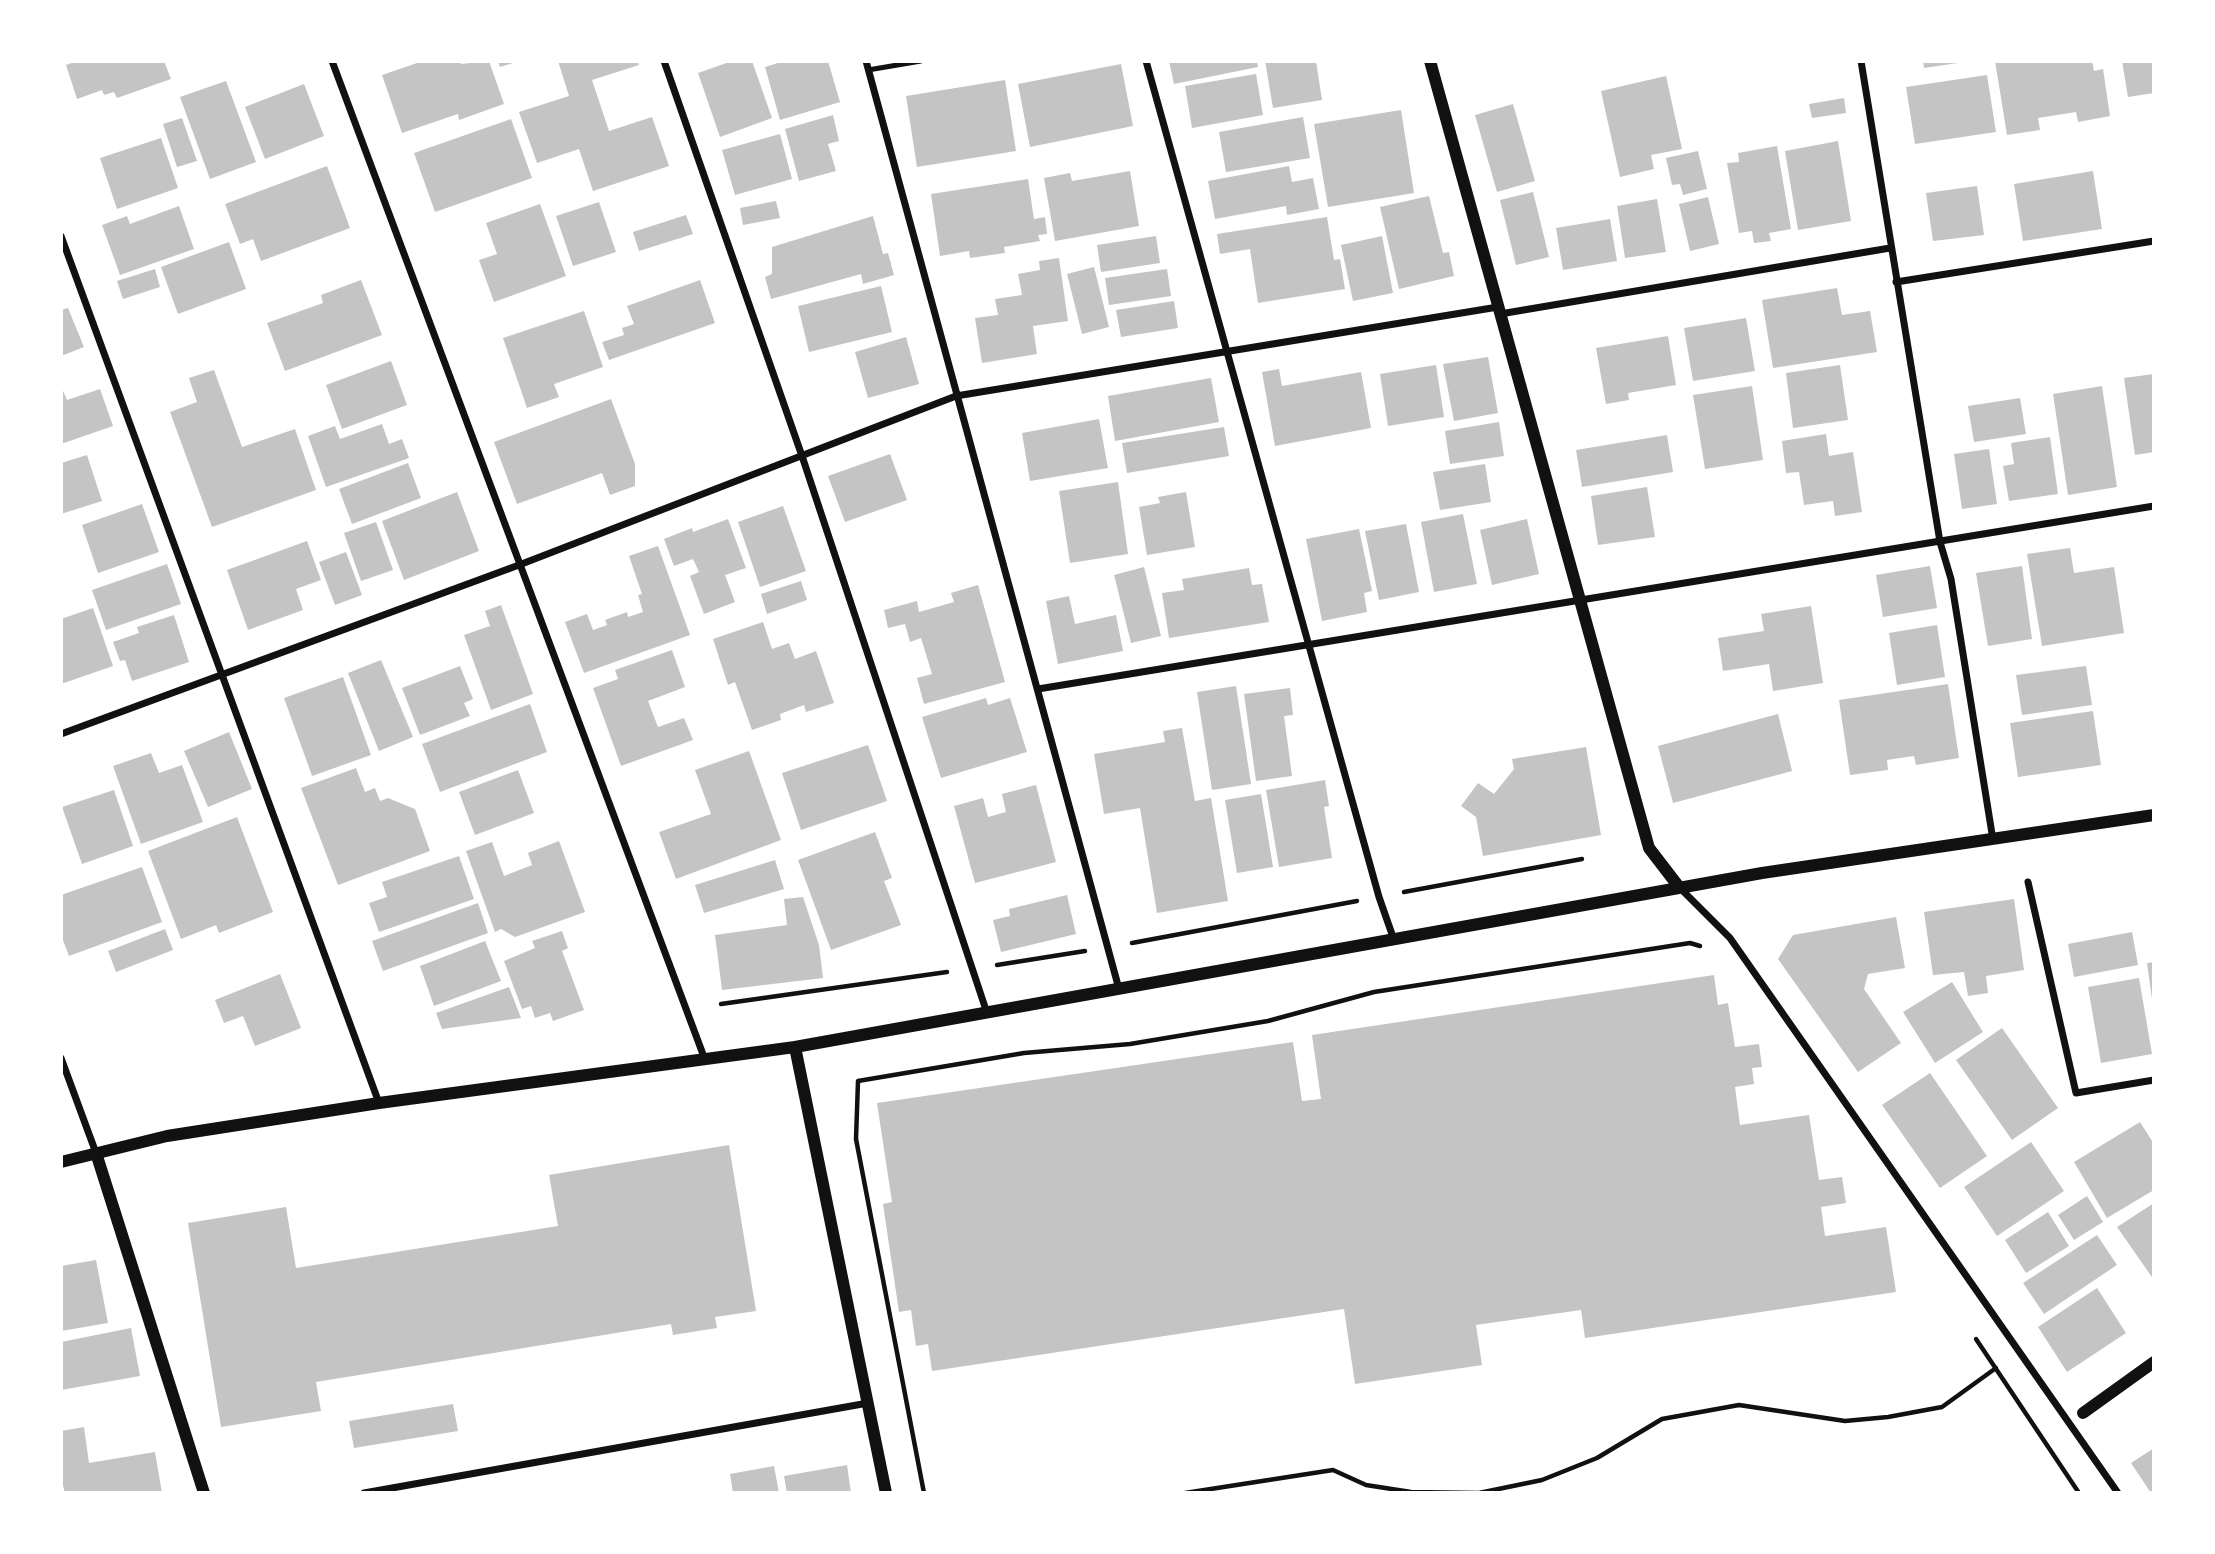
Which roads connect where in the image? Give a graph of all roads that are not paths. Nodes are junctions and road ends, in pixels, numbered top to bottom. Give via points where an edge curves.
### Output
1 (331, 61) edge
2 (664, 61) edge
3 (866, 61) edge
4 (921, 61) edge
5 (1146, 61) edge
6 (1430, 61) edge
7 (1861, 61) edge
8 (868, 70) junction
9 (61, 236) edge
10 (2154, 241) edge
11 (1890, 248) junction
12 (1896, 282) junction
13 (1499, 311) junction
14 (1228, 352) junction
15 (956, 396) junction
16 (802, 456) junction
17 (2154, 506) edge
18 (1940, 542) junction
19 (519, 565) junction
20 (1577, 598) junction
21 (1309, 646) junction
22 (222, 675) junction
23 (1038, 689) junction
24 (61, 734) edge
25 (2154, 815) edge
26 (1993, 840) junction
27 (2028, 882) dead end
28 (1679, 887) junction
29 (1394, 940) junction
30 (1119, 990) junction
31 (987, 1013) junction
32 (795, 1047) junction
33 (704, 1057) junction
34 (61, 1058) edge
35 (2154, 1080) edge
36 (379, 1103) junction
37 (96, 1153) junction
38 (61, 1162) edge
39 (2154, 1362) edge
40 (868, 1403) junction
41 (2083, 1413) dead end
42 (204, 1493) edge
43 (364, 1493) edge
44 (886, 1493) edge
45 (2118, 1493) edge

1 - 19 street
2 - 16 street
3 - 8 street
4 - 8 lane
5 - 14 street
6 - 13 street
7 - 11 street
8 - 15 street
9 - 22 street
10 - 12 street
11 - 12 street
11 - 13 street
12 - 18 street
13 - 14 street
13 - 20 street
14 - 15 street
14 - 21 street
15 - 16 street
15 - 23 street
16 - 19 street
16 - 31 street
17 - 18 street
18 - 20 street
18 - 26 street via 1951,579
19 - 22 street
19 - 33 street
20 - 21 street
20 - 28 street via 1649,848
21 - 23 street
21 - 29 street
22 - 24 street
22 - 36 street
23 - 30 street
25 - 26 street
26 - 28 street
27 - 35 street via 2077,1093
28 - 29 street
28 - 45 street via 1730,938
29 - 30 street
30 - 31 street
31 - 32 street
32 - 33 street
32 - 40 street
33 - 36 street
34 - 37 street
36 - 37 street via 167,1136
37 - 38 street
37 - 42 street
39 - 41 street
40 - 43 street
40 - 44 street

